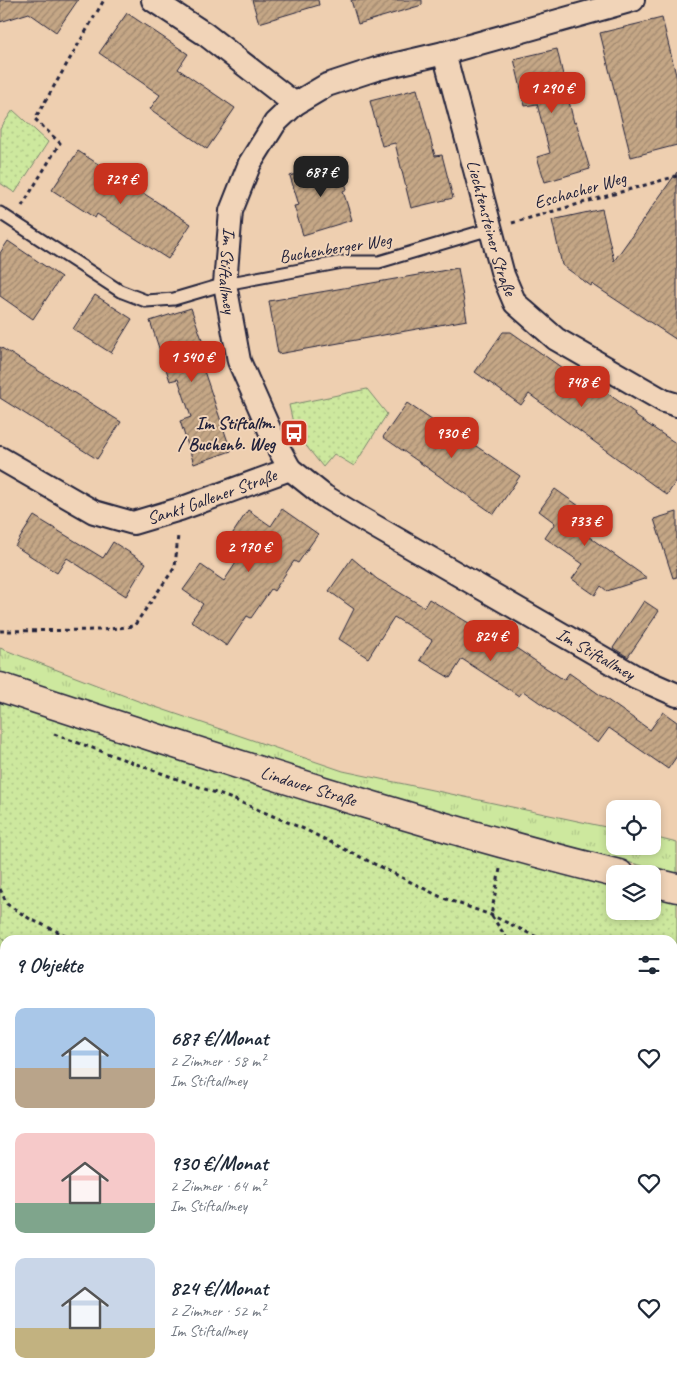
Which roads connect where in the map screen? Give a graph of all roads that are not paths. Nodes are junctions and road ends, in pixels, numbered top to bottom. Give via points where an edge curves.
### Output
1 (153, 0) edge
2 (633, 0) edge
3 (444, 53) junction
4 (295, 104) junction
5 (0, 213) edge
6 (490, 229) junction
7 (225, 284) junction
8 (677, 405) edge
9 (0, 458) edge
10 (290, 470) junction
11 (0, 687) edge
12 (677, 695) edge
13 (606, 871) edge
14 (661, 884) edge
15 (677, 888) edge

1 - 4 street via 205,34
2 - 3 street, Im Stiftallmey
3 - 4 street, Im Stiftallmey via 376,69 327,85
3 - 6 street, Liechtensteiner Straße
4 - 7 street, Im Stiftallmey via 275,124 250,163 231,211
5 - 7 lane, Buchenberger Weg via 120,291 146,301 174,300
6 - 7 lane, Buchenberger Weg via 379,262 343,262
6 - 8 street, Liechtensteiner Straße via 515,303 556,340 664,401
7 - 10 street, Im Stiftallmey via 239,360
9 - 10 street, Sankt Gallener Straße via 94,512 133,522
10 - 12 street, Im Stiftallmey via 324,496 370,524 636,677
11 - 13 main road, Lindauer Straße via 269,774 505,845
14 - 15 main road

